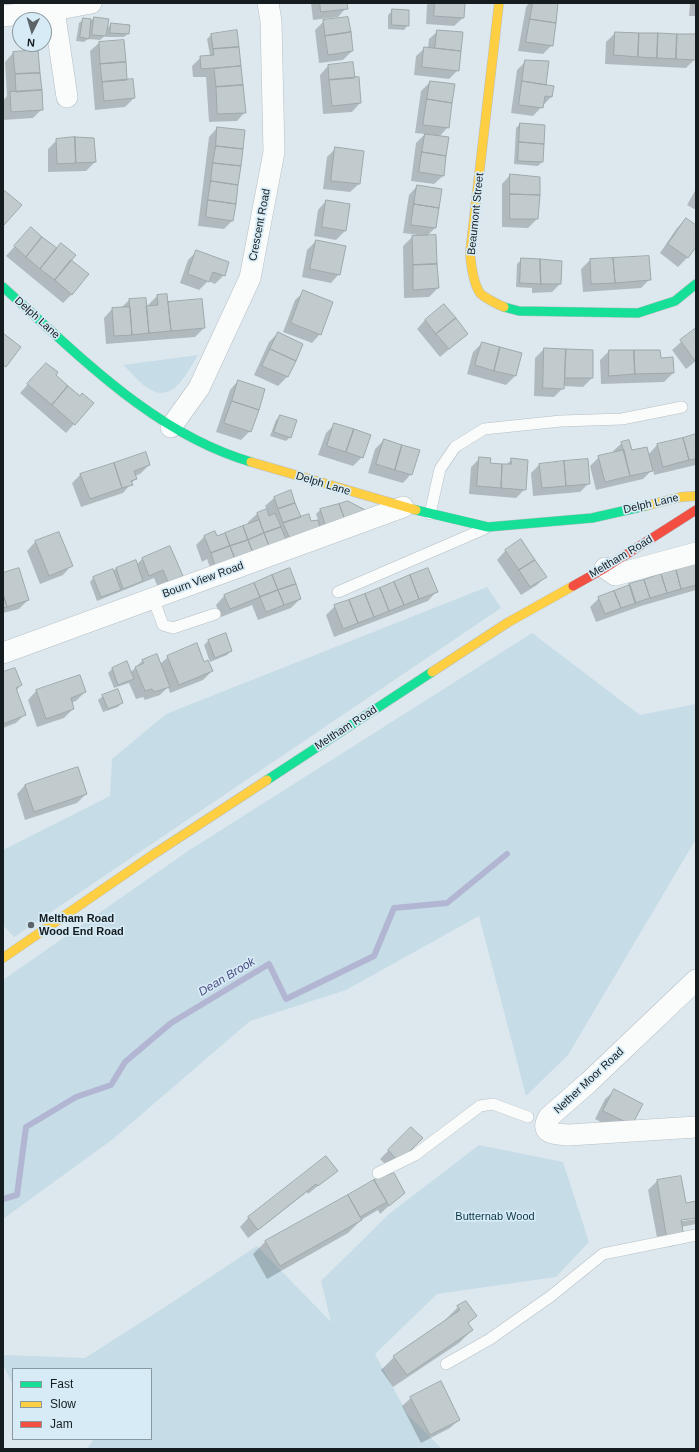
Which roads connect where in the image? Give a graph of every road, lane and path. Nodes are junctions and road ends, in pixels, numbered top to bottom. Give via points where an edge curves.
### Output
1 (91, 3) edge
2 (268, 3) edge
3 (500, 3) edge
4 (54, 10) junction
5 (3, 16) edge
6 (67, 97) dead end
7 (696, 284) edge
8 (3, 287) edge
9 (682, 407) dead end
10 (171, 427) junction
11 (696, 496) edge
12 (403, 507) junction
13 (696, 510) edge
14 (430, 514) junction
15 (488, 527) junction
16 (696, 553) edge
17 (605, 568) junction
18 (338, 592) dead end
19 (153, 598) junction
20 (215, 614) dead end
21 (3, 653) edge
22 (3, 958) edge
23 (696, 980) edge
24 (537, 1120) junction
25 (696, 1127) edge
26 (378, 1173) dead end
27 (696, 1236) edge
28 (446, 1364) dead end

1 - 4 street
2 - 10 street, Crescent Road via 271,21 274,152 250,278 199,388
3 - 7 street, Beaumont Street via 470,252 472,273 480,293 499,305 519,312 638,313 675,301
4 - 5 street
4 - 6 street
8 - 10 street, Delph Lane via 115,387
9 - 14 lane via 622,419 561,420 484,429 455,447 440,469
10 - 12 street, Delph Lane via 234,457
11 - 15 street, Delph Lane via 681,497 592,518
12 - 14 street, Delph Lane
12 - 19 street, Bourn View Road
13 - 17 street, Meltham Road
14 - 15 street, Delph Lane
15 - 18 lane
16 - 17 street via 616,575
17 - 22 street, Meltham Road via 493,632 154,854
19 - 20 lane via 163,625 173,628
19 - 21 street, Bourn View Road
23 - 24 street, Nether Moor Road via 549,1118
24 - 25 street, Nether Moor Road via 549,1132 569,1135
24 - 26 lane via 493,1104 480,1106 415,1155
27 - 28 lane via 603,1254 551,1296 490,1339

